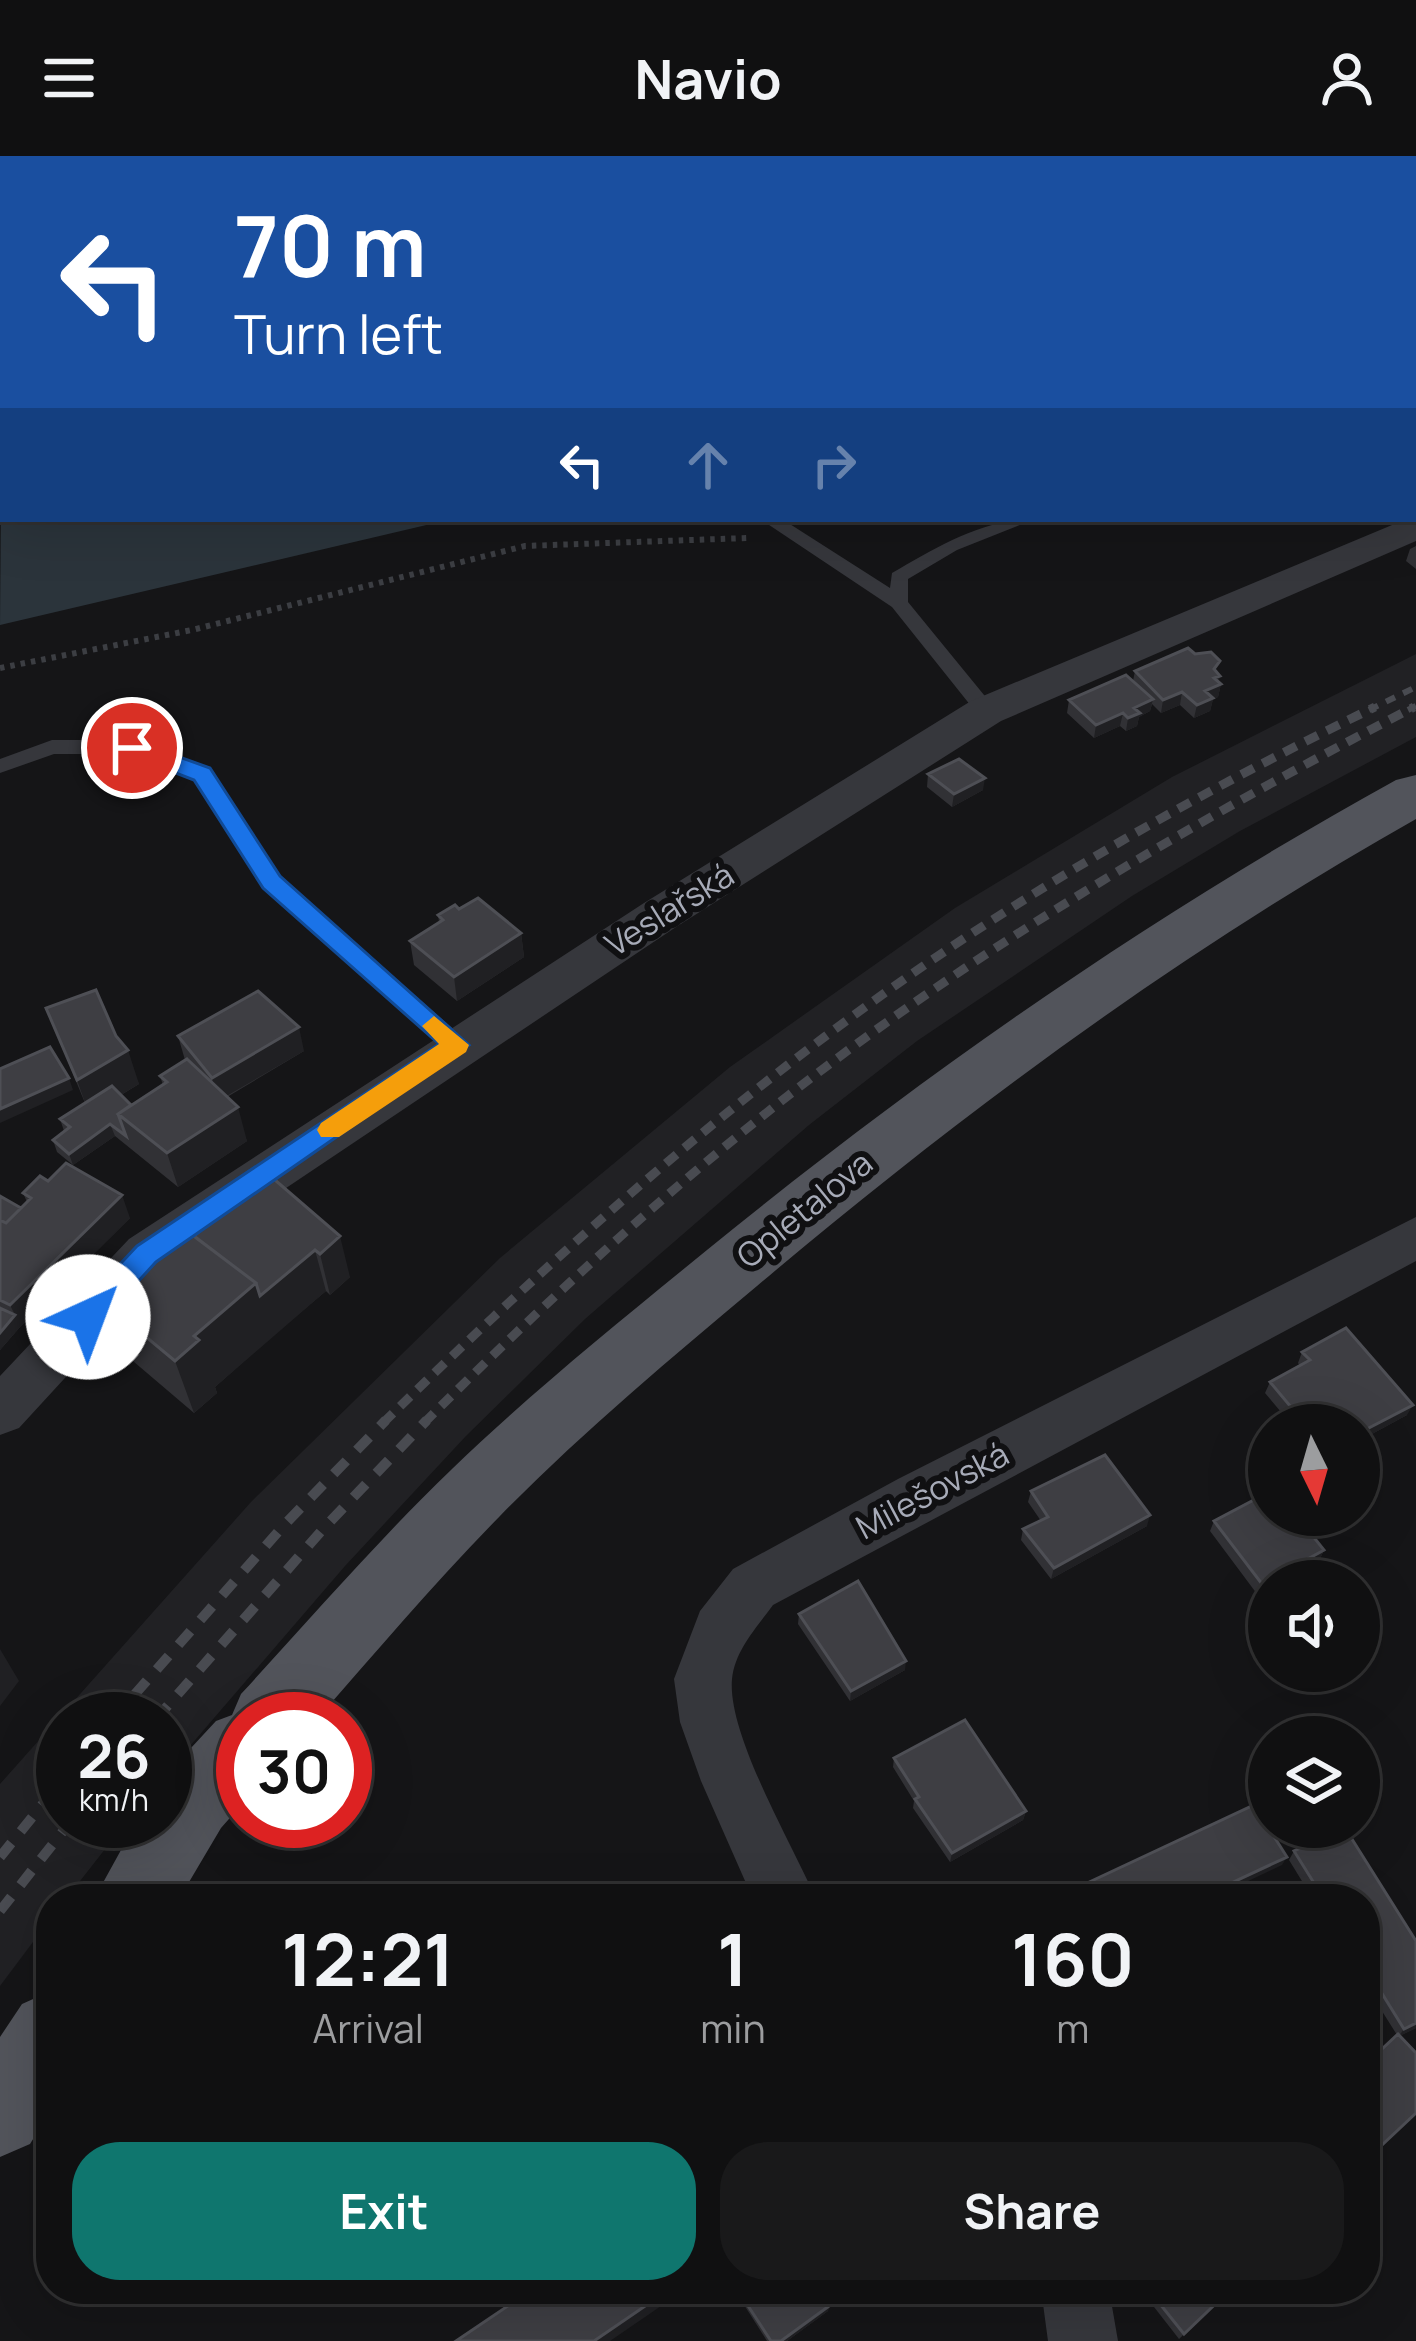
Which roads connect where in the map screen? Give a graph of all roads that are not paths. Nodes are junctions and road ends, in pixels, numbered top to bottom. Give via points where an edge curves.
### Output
1 (775, 522) edge
2 (1018, 522) edge
3 (1416, 527) edge
4 (899, 603) junction
5 (986, 711) junction
6 (0, 766) edge
7 (1416, 794) edge
8 (457, 1045) junction
9 (1416, 1237) edge
10 (0, 1412) edge
11 (293, 1692) edge
12 (216, 1777) edge
13 (143, 1884) edge
14 (778, 1884) edge
15 (36, 2056) edge
16 (0, 2114) edge
17 (1077, 2304) edge
18 (1083, 2341) edge

1 - 4 lane
2 - 4 lane via 951,546 899,577
3 - 5 street, Veslařská
4 - 5 lane
5 - 8 street, Veslařská
6 - 8 lane via 52,747 132,748 202,774 272,882
7 - 11 main road, Opletalova via 1281,868 1114,977 840,1177 448,1521
8 - 10 street, Veslařská via 147,1254
9 - 14 street, Milešovská via 754,1587 720,1630 703,1679 731,1781
12 - 13 main road
15 - 16 main road
17 - 18 street

